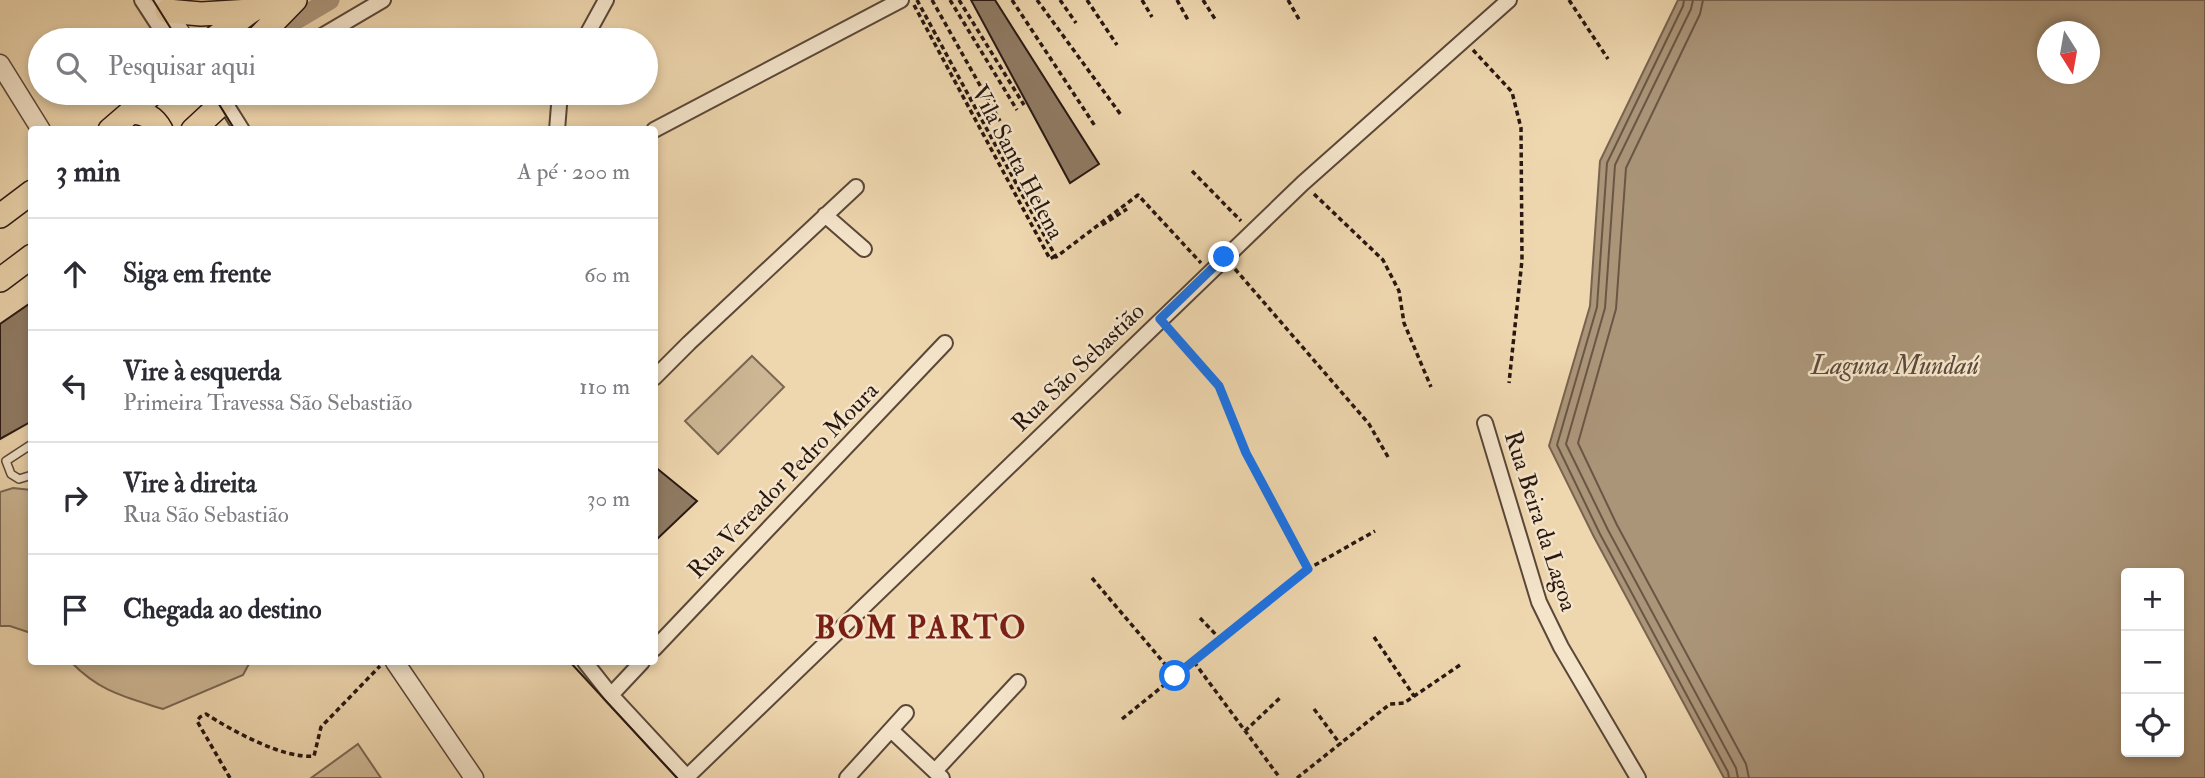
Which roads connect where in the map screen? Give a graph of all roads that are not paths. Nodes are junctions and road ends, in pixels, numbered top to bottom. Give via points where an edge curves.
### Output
1 (142, 0) edge
2 (295, 0) edge
3 (383, 0) edge
4 (606, 0) edge
5 (901, 0) edge
6 (1509, 0) edge
7 (260, 5) edge
8 (163, 6) edge
9 (160, 28) edge
10 (178, 28) edge
11 (228, 28) edge
12 (268, 28) edge
13 (335, 28) edge
14 (591, 28) edge
15 (0, 65) edge
16 (140, 105) edge
17 (215, 105) edge
18 (228, 105) edge
19 (559, 105) edge
20 (132, 112) junction
21 (38, 126) edge
22 (115, 126) edge
23 (158, 126) edge
24 (198, 126) edge
25 (240, 126) edge
26 (557, 126) edge
27 (658, 128) edge
28 (856, 187) dead end
29 (28, 195) edge
30 (825, 215) junction
31 (0, 216) edge
32 (864, 250) dead end
33 (28, 259) edge
34 (0, 280) edge
35 (945, 343) dead end
36 (658, 374) edge
37 (1485, 423) dead end
38 (28, 447) edge
39 (28, 477) edge
40 (658, 645) edge
41 (397, 665) edge
42 (587, 665) edge
43 (639, 665) edge
44 (1018, 682) dead end
45 (611, 695) junction
46 (906, 713) dead end
47 (891, 731) junction
48 (938, 775) edge
49 (474, 778) edge
50 (687, 778) edge
51 (847, 778) edge
52 (1638, 778) edge

1 - 9 street
2 - 12 main road
3 - 13 street
4 - 14 street
5 - 27 street
6 - 50 street, Rua São Sebastião via 1224,257
7 - 8 main road via 201,15
7 - 11 main road
8 - 10 street
15 - 21 street
16 - 20 main road
17 - 24 main road
18 - 25 street
19 - 26 street
20 - 22 main road
20 - 23 main road via 152,118
28 - 30 street
29 - 31 main road
30 - 32 street
30 - 36 street
33 - 34 main road
35 - 40 street, Rua Vereador Pedro Moura
37 - 52 street, Rua Beira da Lagoa via 1539,602
38 - 39 lane via 6,461 19,480
41 - 49 street
42 - 45 street
43 - 45 street
44 - 48 street
45 - 50 street
46 - 47 street
47 - 48 street
47 - 51 street

